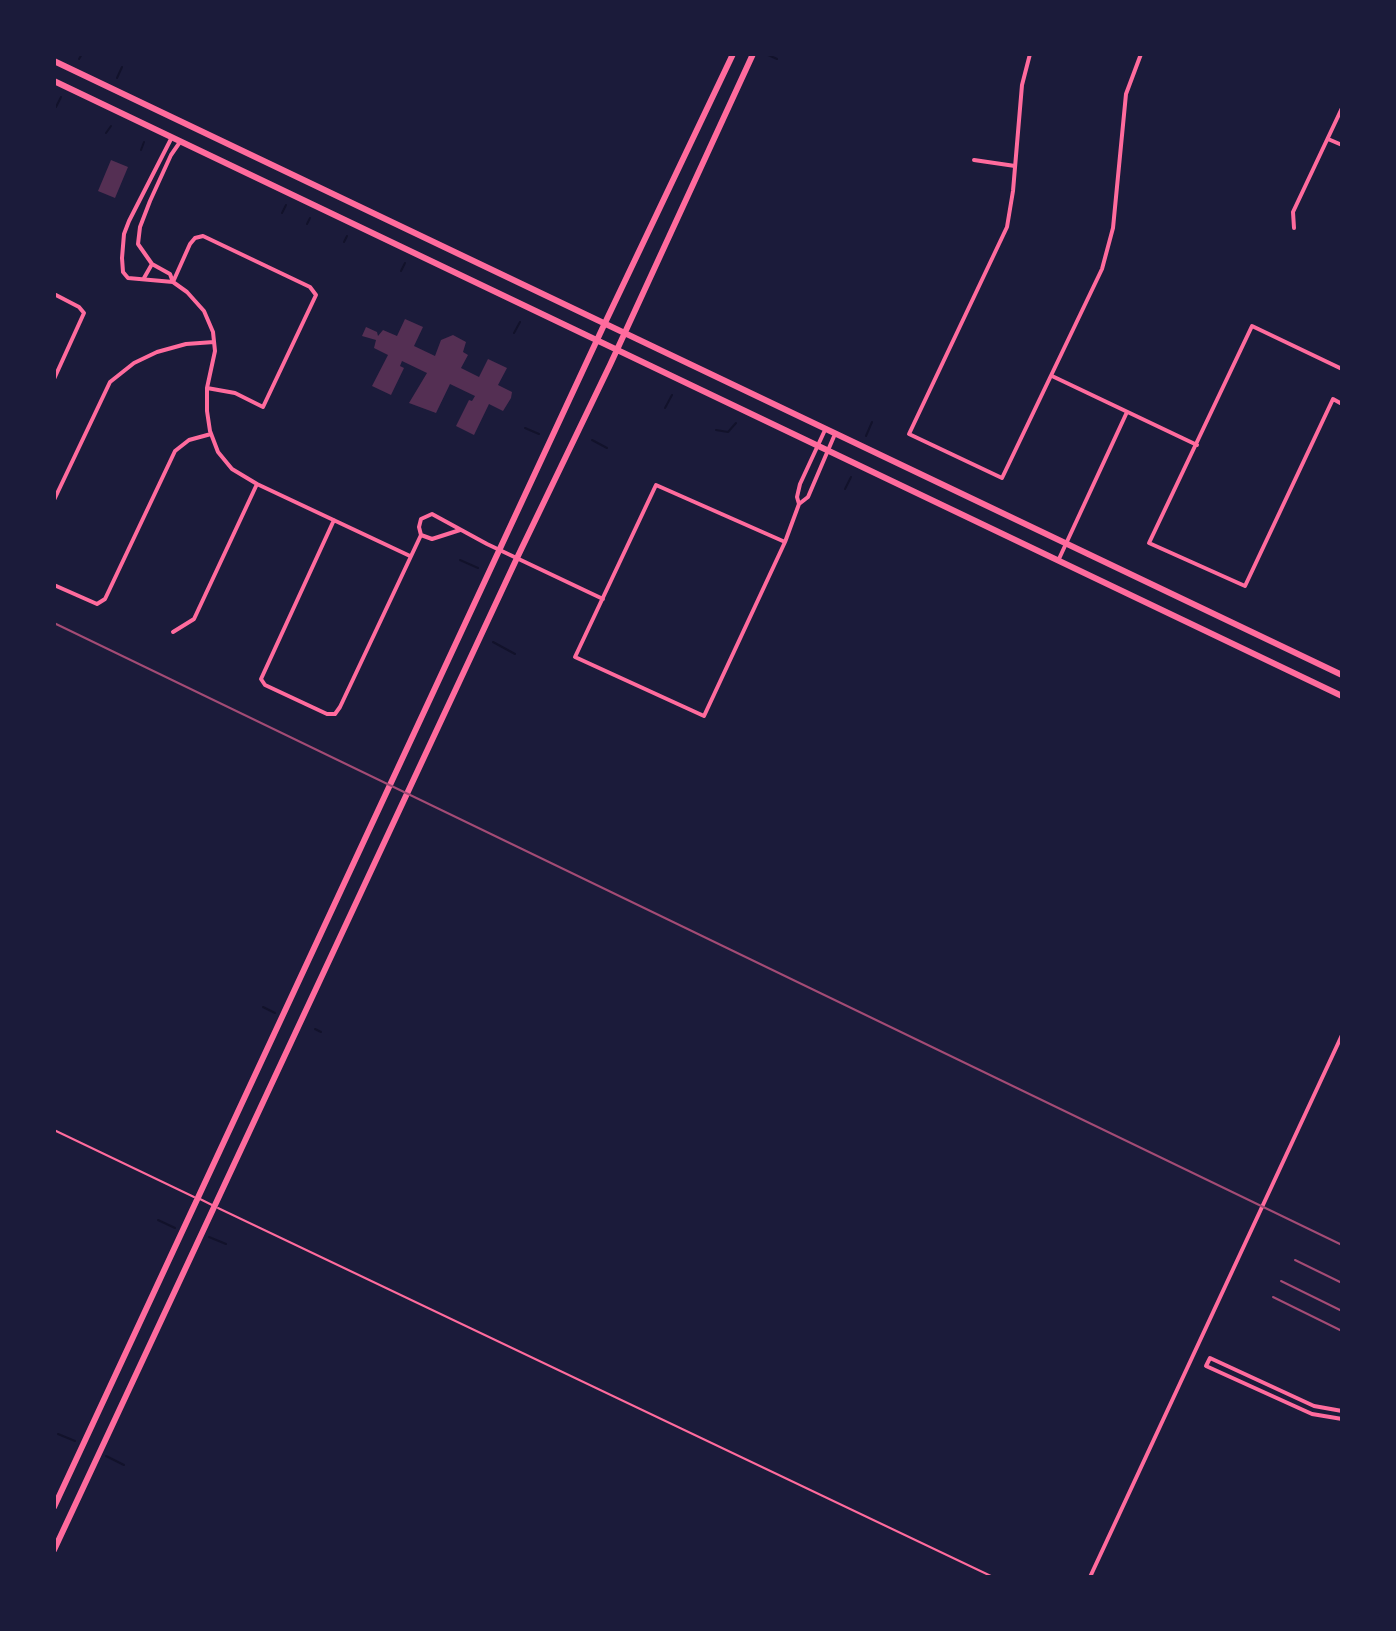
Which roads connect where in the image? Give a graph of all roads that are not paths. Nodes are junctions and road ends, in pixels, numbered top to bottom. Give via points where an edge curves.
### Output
1 (733, 54) edge
2 (753, 54) edge
3 (1030, 54) edge
4 (1141, 54) edge
5 (54, 61) edge
6 (54, 81) edge
7 (1342, 108) edge
8 (172, 137) junction
9 (1328, 139) junction
10 (181, 142) junction
11 (1342, 145) edge
12 (974, 160) dead end
13 (1015, 166) junction
14 (399, 226) junction
15 (1294, 228) dead end
16 (391, 243) junction
17 (152, 264) junction
18 (144, 278) junction
19 (173, 282) junction
20 (54, 294) edge
21 (604, 325) junction
22 (624, 334) junction
23 (596, 341) junction
24 (214, 342) junction
25 (616, 351) junction
26 (1342, 369) edge
27 (1052, 376) junction
28 (54, 379) edge
29 (207, 388) junction
30 (1342, 404) edge
31 (1127, 412) junction
32 (825, 430) junction
33 (211, 434) junction
34 (835, 434) junction
35 (1197, 445) junction
36 (817, 447) junction
37 (827, 451) junction
38 (257, 484) junction
39 (54, 500) edge
40 (799, 504) junction
41 (334, 520) junction
42 (460, 530) junction
43 (421, 535) junction
44 (785, 542) junction
45 (1066, 544) junction
46 (501, 550) junction
47 (410, 556) junction
48 (517, 558) junction
49 (1058, 561) junction
50 (54, 585) edge
51 (603, 599) junction
52 (173, 632) dead end
53 (1342, 675) edge
54 (1342, 696) edge
55 (306, 966) junction
56 (322, 975) junction
57 (1342, 1035) edge
58 (54, 1130) edge
59 (198, 1198) junction
60 (214, 1206) junction
61 (1342, 1411) edge
62 (1342, 1419) edge
63 (54, 1507) edge
64 (54, 1550) edge
65 (993, 1577) edge
66 (1090, 1577) edge

1 - 21 main road
2 - 22 main road
3 - 13 street
4 - 27 street via 1126,94 1108,249
5 - 14 main road
6 - 8 main road
7 - 9 street
8 - 10 main road
8 - 18 street via 124,234 123,272 128,278
9 - 11 street
9 - 15 street via 1293,212
10 - 16 main road
10 - 17 street via 138,233 138,244
12 - 13 street
13 - 27 street via 1007,227 909,434 1002,478
14 - 16 main road
14 - 21 main road
16 - 23 main road
17 - 18 street
17 - 19 street via 170,274
18 - 19 street
19 - 24 street via 204,311
19 - 29 street via 195,238 203,236 310,287 316,295 263,407 235,393
20 - 28 street via 84,313
21 - 22 main road
21 - 23 main road
22 - 25 main road
22 - 32 main road
23 - 25 main road
23 - 46 main road
24 - 29 street
24 - 39 street via 157,352 110,382
25 - 36 main road
25 - 48 main road
26 - 35 street via 1252,326
27 - 31 street
29 - 33 street
30 - 35 street via 1333,399 1245,586 1149,543
31 - 35 street
31 - 45 street
32 - 34 main road
32 - 36 street
33 - 38 street via 232,469
33 - 50 street via 175,451 105,599 97,604
34 - 37 street
34 - 45 main road
36 - 37 main road
36 - 40 street via 800,484
37 - 40 street via 808,497
37 - 49 main road
38 - 41 street
38 - 52 street via 194,619
40 - 44 street
41 - 47 street
41 - 47 street via 261,679 265,685 335,714
42 - 43 street via 432,539
42 - 43 street via 432,514 421,519
42 - 46 street
43 - 47 street
44 - 51 street via 656,485
44 - 51 street via 704,716 575,657
45 - 49 street
45 - 53 main road
46 - 48 street
46 - 55 main road
48 - 51 street
48 - 56 main road
49 - 54 main road
55 - 56 main road
55 - 59 main road
56 - 60 main road
57 - 66 street
58 - 59 lane
59 - 60 lane
59 - 63 main road
60 - 64 main road
60 - 65 lane
61 - 62 street via 1314,1406 1210,1358 1206,1366 1312,1414

